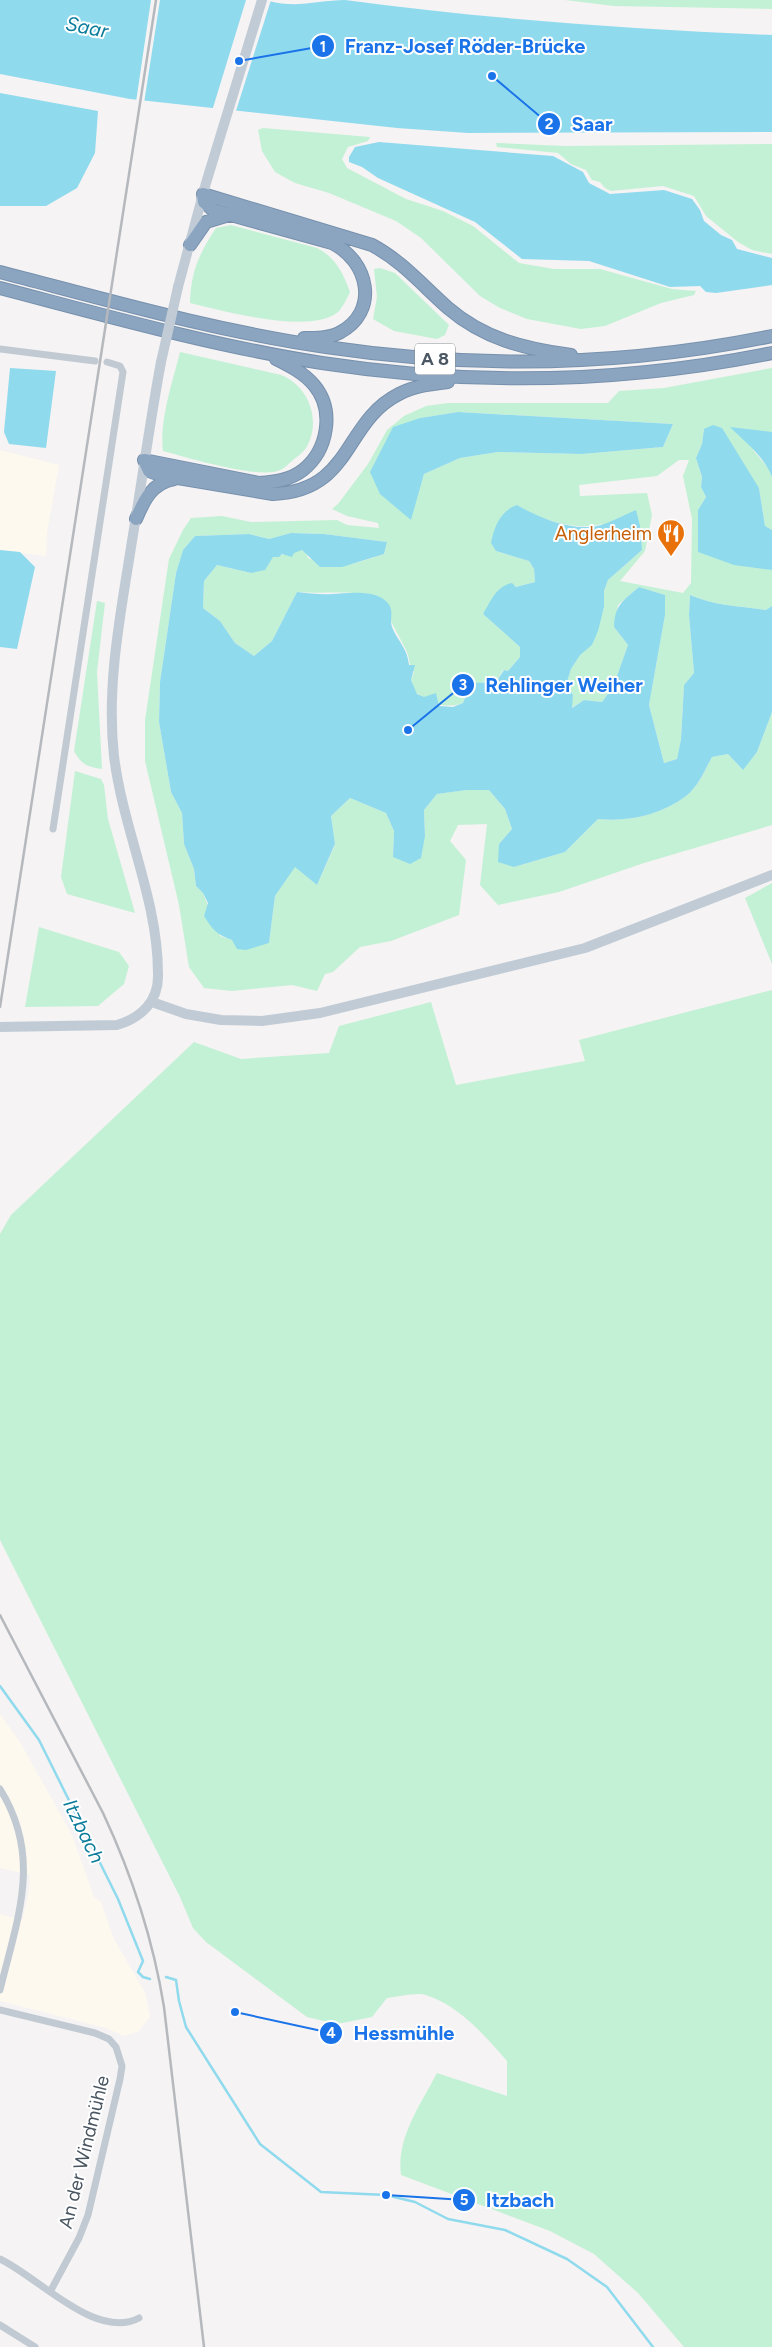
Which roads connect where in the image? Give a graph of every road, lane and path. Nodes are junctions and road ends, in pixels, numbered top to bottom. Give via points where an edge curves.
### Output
1 (262, 0) edge
2 (203, 194) junction
3 (231, 214) junction
4 (190, 245) junction
5 (0, 272) edge
6 (0, 288) edge
7 (772, 336) edge
8 (272, 338) junction
9 (0, 349) edge
10 (260, 352) junction
11 (772, 353) edge
12 (600, 359) junction
13 (95, 361) dead end
14 (106, 362) dead end
15 (498, 378) junction
16 (144, 460) junction
17 (179, 479) junction
18 (136, 519) junction
19 (53, 829) dead end
20 (772, 875) edge
21 (152, 1002) junction
22 (0, 1027) edge
23 (0, 1789) edge
24 (0, 1990) edge
25 (0, 2010) edge
26 (0, 2259) edge
27 (50, 2292) junction
28 (139, 2318) dead end
29 (0, 2325) edge
30 (35, 2347) edge

1 - 2 main road
2 - 3 highway via 208,208
2 - 4 main road
2 - 12 highway via 372,245 389,254 461,318 502,341 531,349
3 - 4 highway via 206,222
3 - 8 highway via 332,243 349,254 362,274 365,293 361,309 343,331 320,338
4 - 16 main road, bridge via 161,362
5 - 8 highway, A 8
6 - 10 highway, A 8
7 - 12 highway, A 8 via 688,351
8 - 12 highway, A 8 via 364,353 457,361
9 - 13 street
10 - 15 highway, A 8 via 362,368
10 - 16 highway via 304,374 324,400 326,431 313,460 289,478 274,482 259,482
11 - 15 highway, A 8 via 636,373
14 - 19 street via 120,366 123,372
15 - 17 highway via 429,384 398,394 376,412 328,475 305,490 272,494
16 - 17 highway via 149,471
16 - 18 main road
17 - 18 highway via 164,481 154,488
18 - 21 main road via 119,630 111,713 122,800 149,897 157,949 157,990
20 - 21 main road via 585,948 320,1013 262,1021 221,1020 186,1014
21 - 22 main road via 143,1012 117,1025
23 - 24 street via 21,1841 25,1862 21,1906
25 - 27 street, An der Windmühle via 109,2039 116,2046 122,2066 88,2215
26 - 27 street
27 - 28 street via 103,2320 126,2323
29 - 30 street

